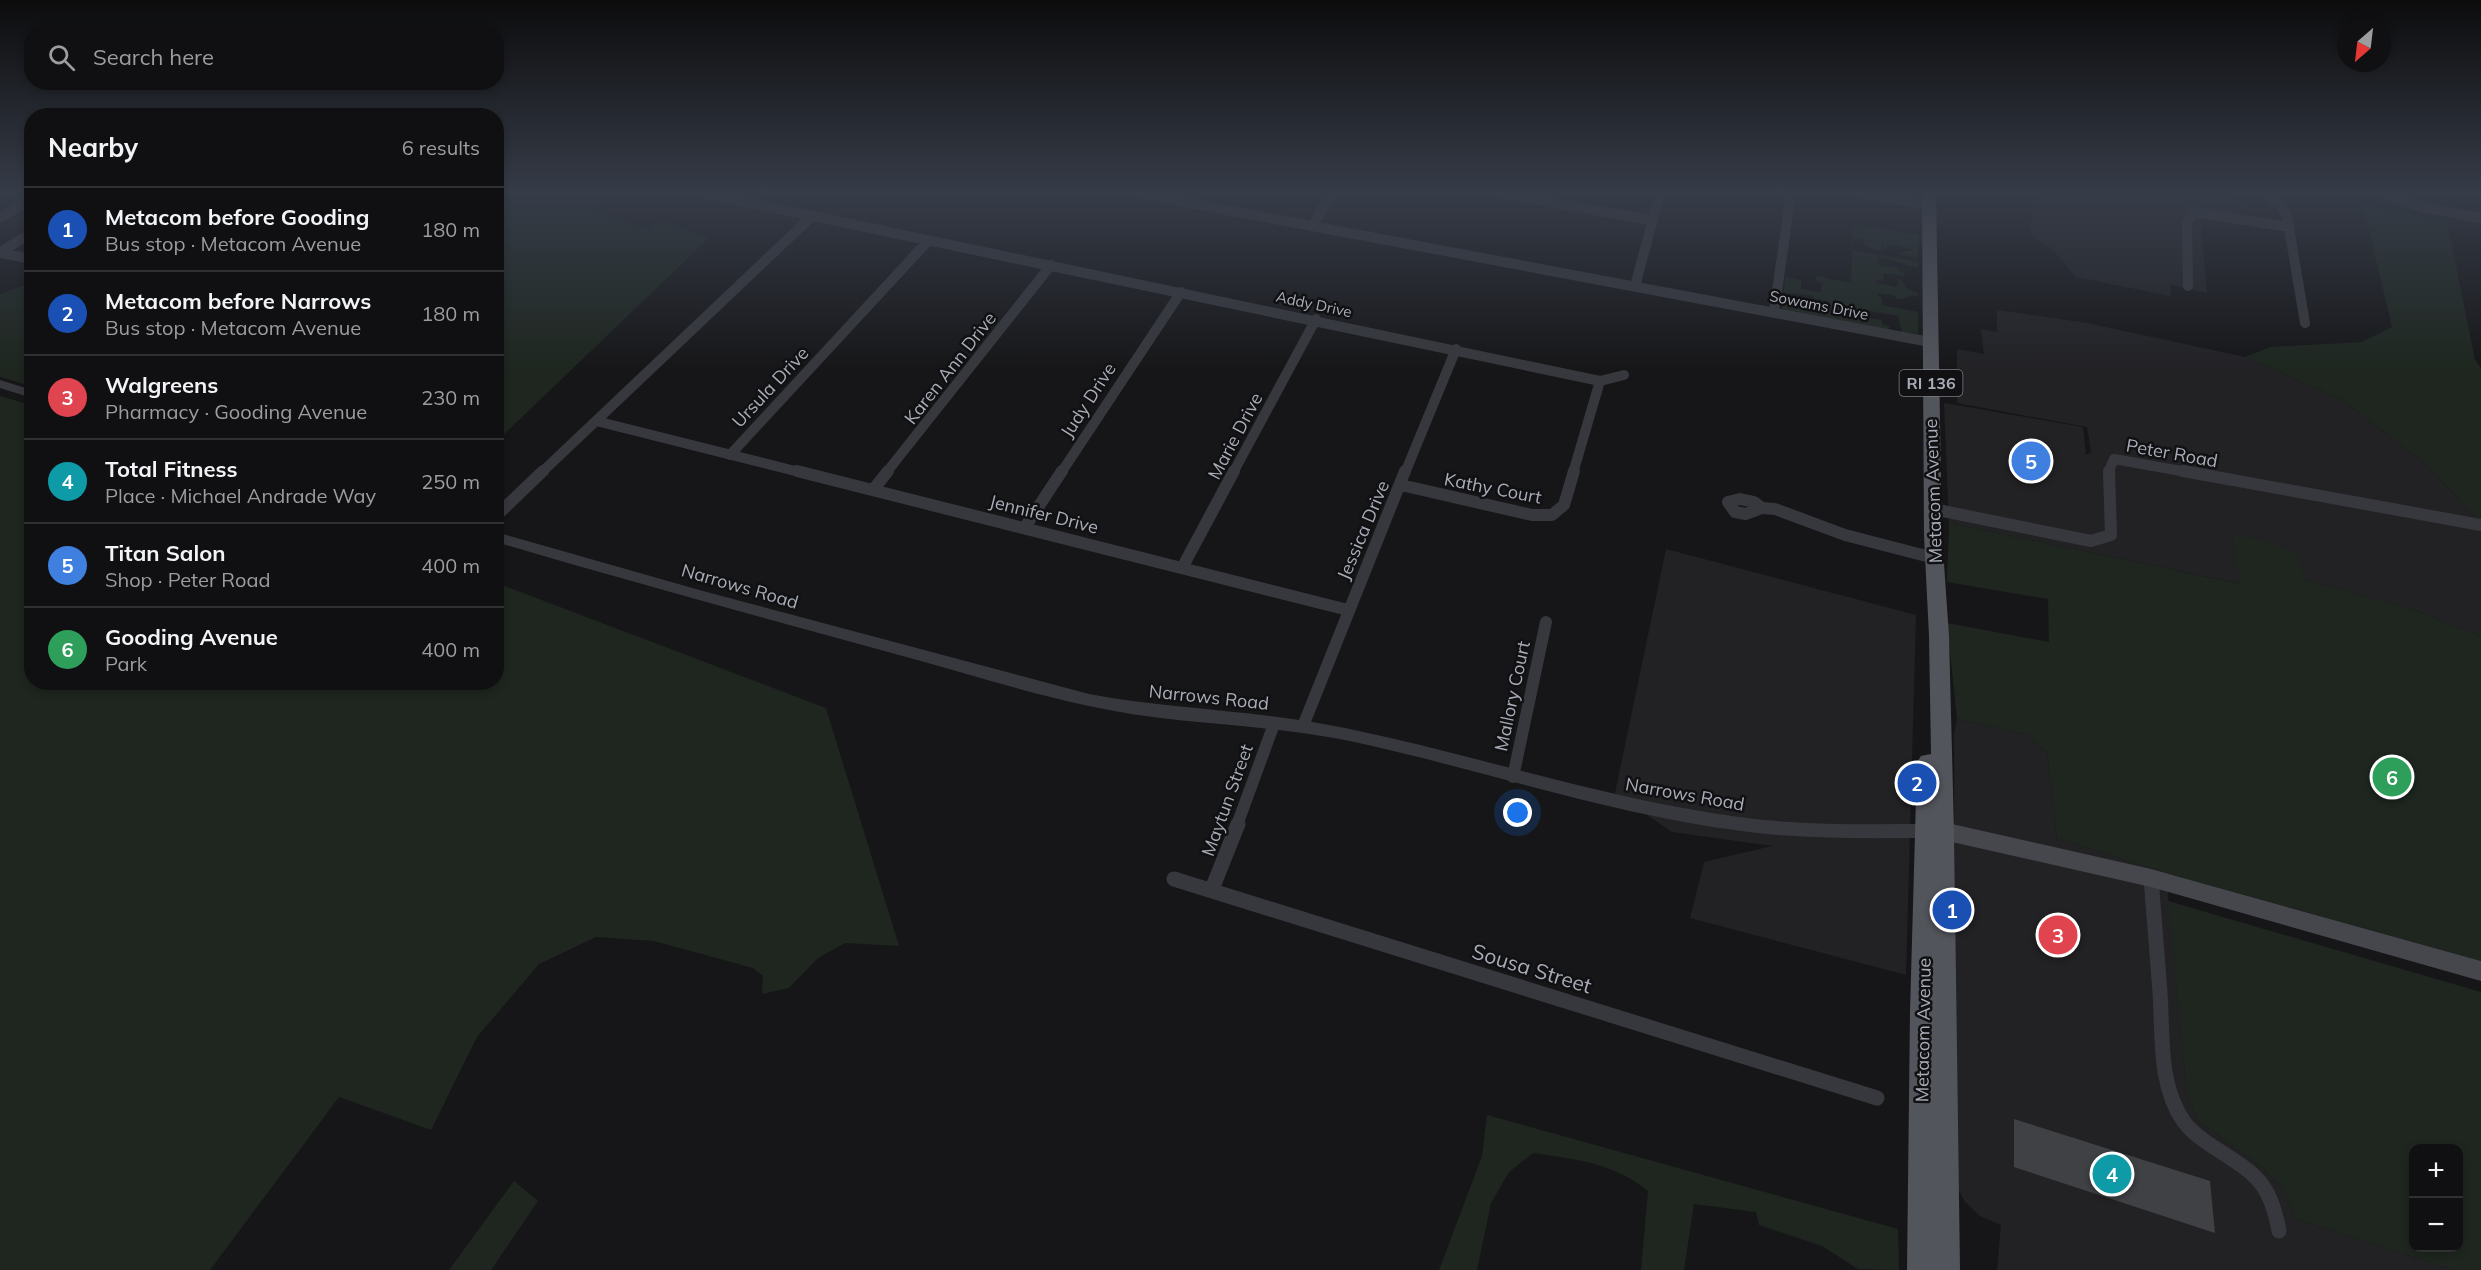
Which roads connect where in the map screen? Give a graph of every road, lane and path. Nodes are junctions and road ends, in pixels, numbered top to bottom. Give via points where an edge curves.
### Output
1 (1, 252) edge
2 (774, 252) edge
3 (918, 252) edge
4 (986, 252) edge
5 (1453, 252) edge
6 (1644, 252) edge
7 (1783, 252) edge
8 (1929, 252) edge
9 (2187, 252) edge
10 (2293, 252) edge
11 (24, 257) edge
12 (1051, 265) junction
13 (1635, 286) junction
14 (2188, 286) dead end
15 (1181, 292) junction
16 (1774, 312) junction
17 (1316, 320) junction
18 (2305, 323) dead end
19 (1930, 342) junction
20 (1456, 348) junction
21 (1624, 375) dead end
22 (1600, 381) junction
23 (0, 384) edge
24 (24, 392) edge
25 (596, 420) junction
26 (730, 455) junction
27 (1401, 486) junction
28 (873, 490) junction
29 (504, 508) edge
30 (1762, 508) dead end
31 (1933, 509) junction
32 (2481, 525) edge
33 (1025, 527) junction
34 (504, 539) edge
35 (1935, 566) junction
36 (1182, 568) junction
37 (1348, 610) junction
38 (1546, 622) dead end
39 (1274, 724) junction
40 (1303, 726) junction
41 (1513, 777) junction
42 (1936, 831) junction
43 (2151, 878) junction
44 (1174, 879) dead end
45 (1212, 889) junction
46 (2481, 971) edge
47 (1877, 1098) dead end
48 (2279, 1231) dead end
49 (1921, 1270) edge
50 (1946, 1270) edge

1 - 11 street
2 - 25 street
3 - 26 street, Ursula Drive
4 - 12 street, Addy Drive
5 - 13 street, Sowams Drive
6 - 13 street
7 - 16 street
8 - 19 main road, Metacom Avenue / RI 136
9 - 14 street
10 - 18 street
12 - 15 street, Addy Drive
12 - 28 street, Karen Ann Drive
13 - 16 street, Sowams Drive
15 - 17 street, Addy Drive
15 - 33 street, Judy Drive
16 - 19 street, Sowams Drive
17 - 20 street, Addy Drive
17 - 36 street, Marie Drive
19 - 31 main road, Metacom Avenue / RI 136
20 - 22 street, Addy Drive
20 - 27 street, Jessica Drive
21 - 22 street
22 - 27 street, Kathy Court via 1564,505 1552,515 1532,515
23 - 24 street
25 - 26 street, Ursula Drive
25 - 29 street
26 - 28 street, Jennifer Drive
27 - 37 street, Jessica Drive
28 - 33 street, Jennifer Drive
30 - 35 street via 1775,509
31 - 32 street, Peter Road via 2091,541 2102,539 2111,535 2114,526 2108,476 2115,459
31 - 35 main road, Metacom Avenue / RI 136
33 - 36 street, Jennifer Drive
34 - 39 street, Narrows Road via 1090,700 1165,714
35 - 42 main road, Metacom Avenue / RI 136 via 1940,636
36 - 37 street, Jennifer Drive
37 - 40 street, Jessica Drive
38 - 41 street, Mallory Court
39 - 40 street, Narrows Road
39 - 45 street, Maytun Street
40 - 41 street, Narrows Road
41 - 42 street, Narrows Road via 1643,807 1754,826
42 - 43 main road
42 - 49 main road, Metacom Avenue / RI 136 via 1923,1012
42 - 50 main road, Metacom Avenue / RI 136
43 - 46 main road
43 - 48 street via 2166,1067 2173,1101 2192,1131 2252,1172 2263,1185 2272,1200
44 - 45 street, Sousa Street
45 - 47 street, Sousa Street

